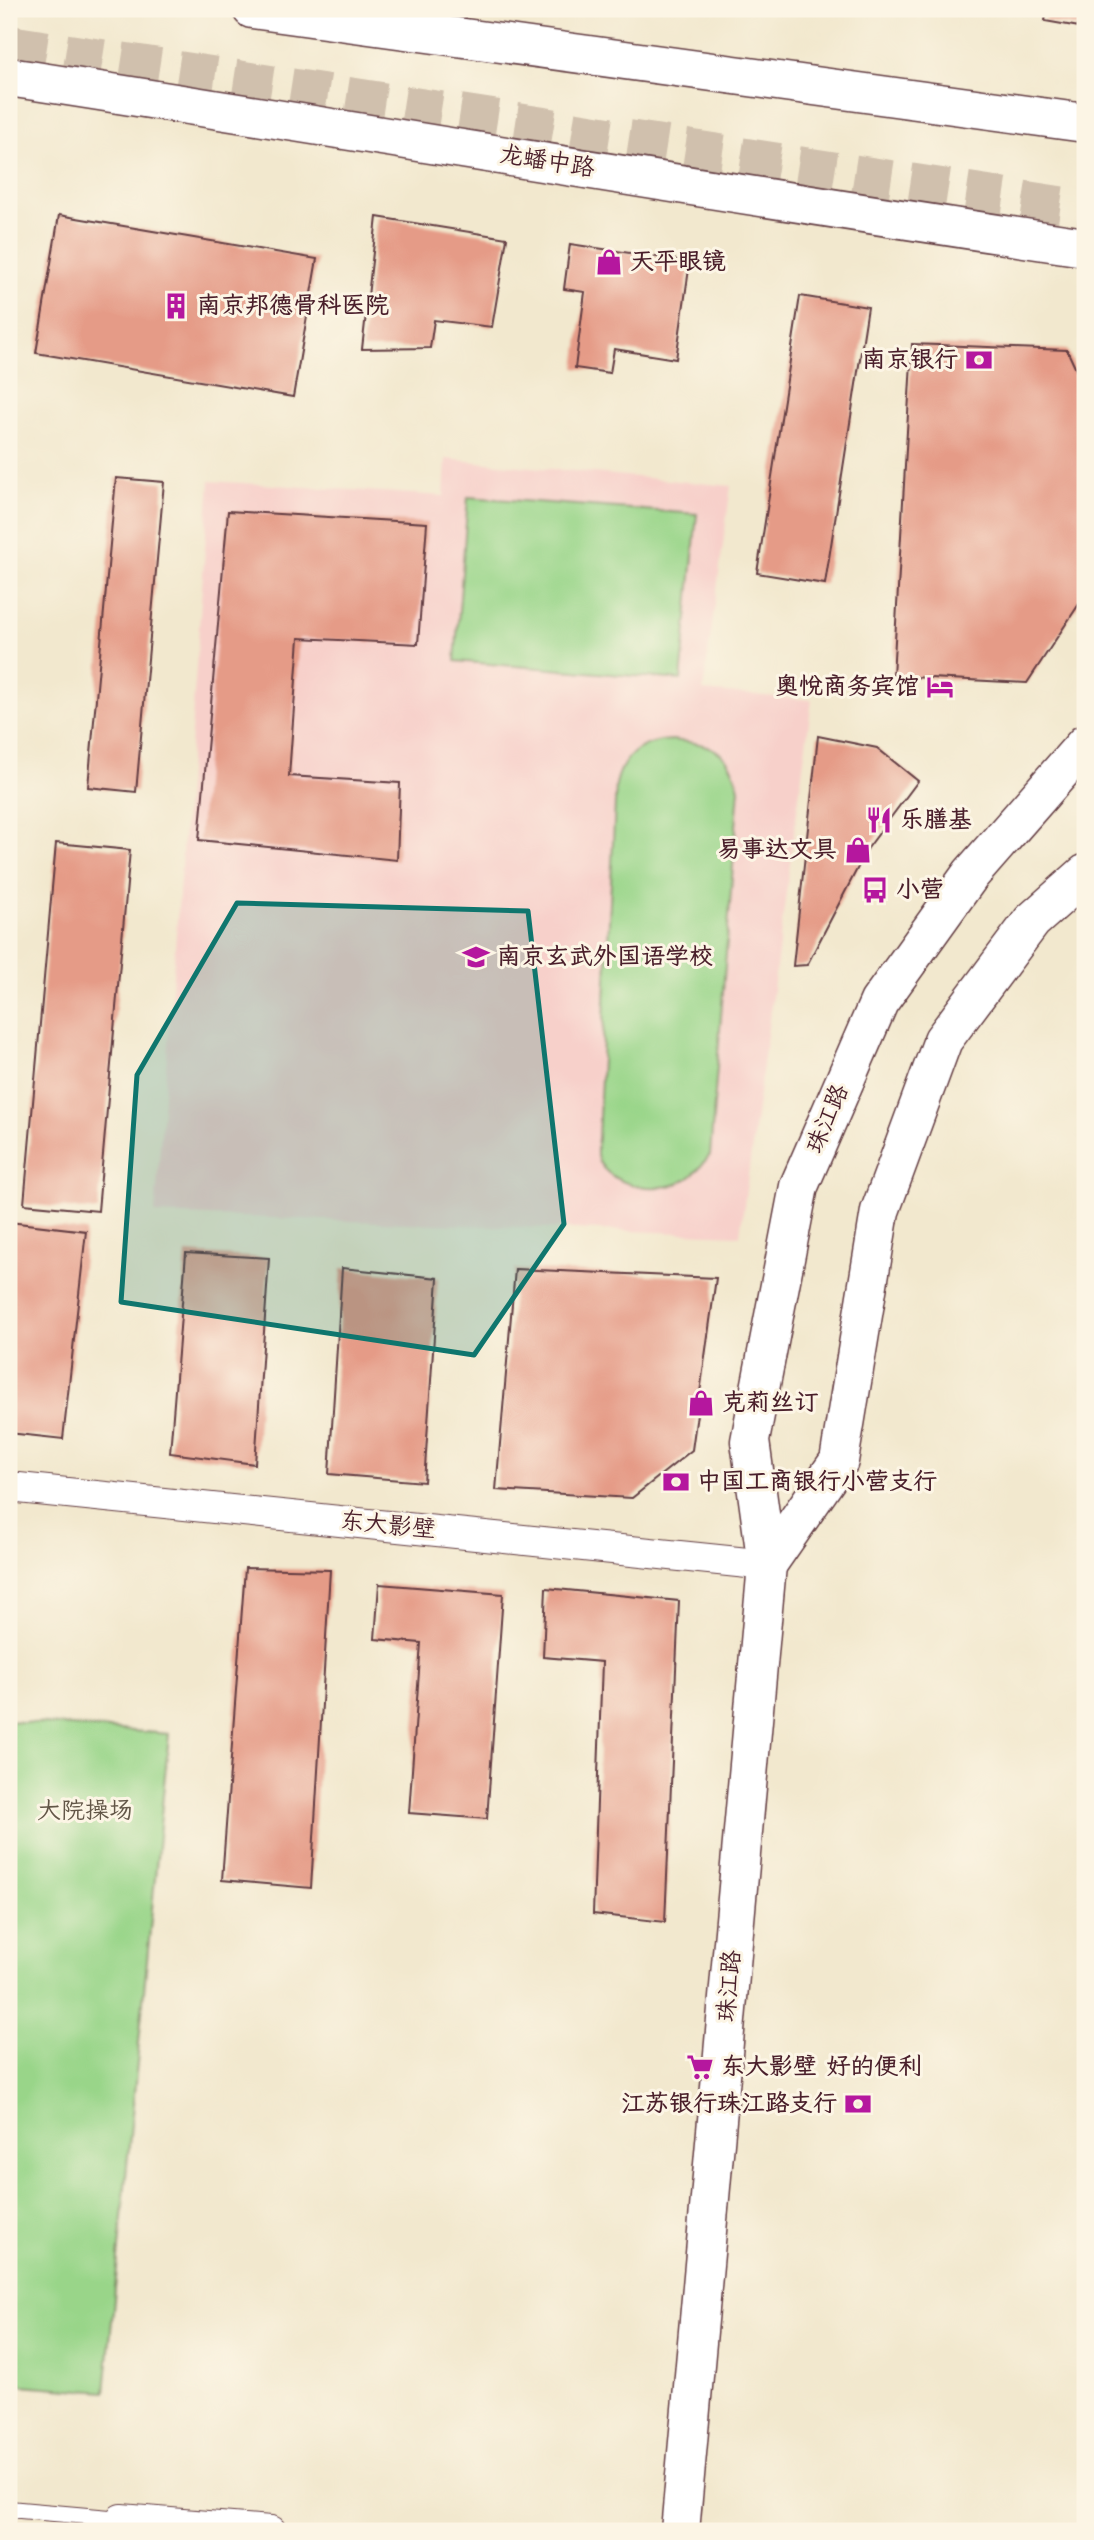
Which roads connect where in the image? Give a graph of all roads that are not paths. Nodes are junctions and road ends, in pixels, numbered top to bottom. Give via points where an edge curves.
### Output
1 (252, 9) edge
2 (9, 77) edge
3 (1085, 123) edge
4 (1085, 247) edge
5 (1085, 744) edge
6 (1085, 873) edge
7 (9, 1487) edge
8 (767, 1565) junction
9 (9, 2509) edge
10 (121, 2519) joint
11 (232, 2529) edge
12 (271, 2531) edge
13 (680, 2531) edge

1 - 3 main road
2 - 4 main road, 龙蟠中路
5 - 8 main road, 珠江路 via 971,874 879,1002 799,1186 750,1441
6 - 8 main road, 珠江路 via 1032,921 943,1040 880,1211 839,1461
7 - 8 street, 东大影壁
8 - 13 main road, 珠江路
9 - 10 lane
10 - 11 street
11 - 12 street

